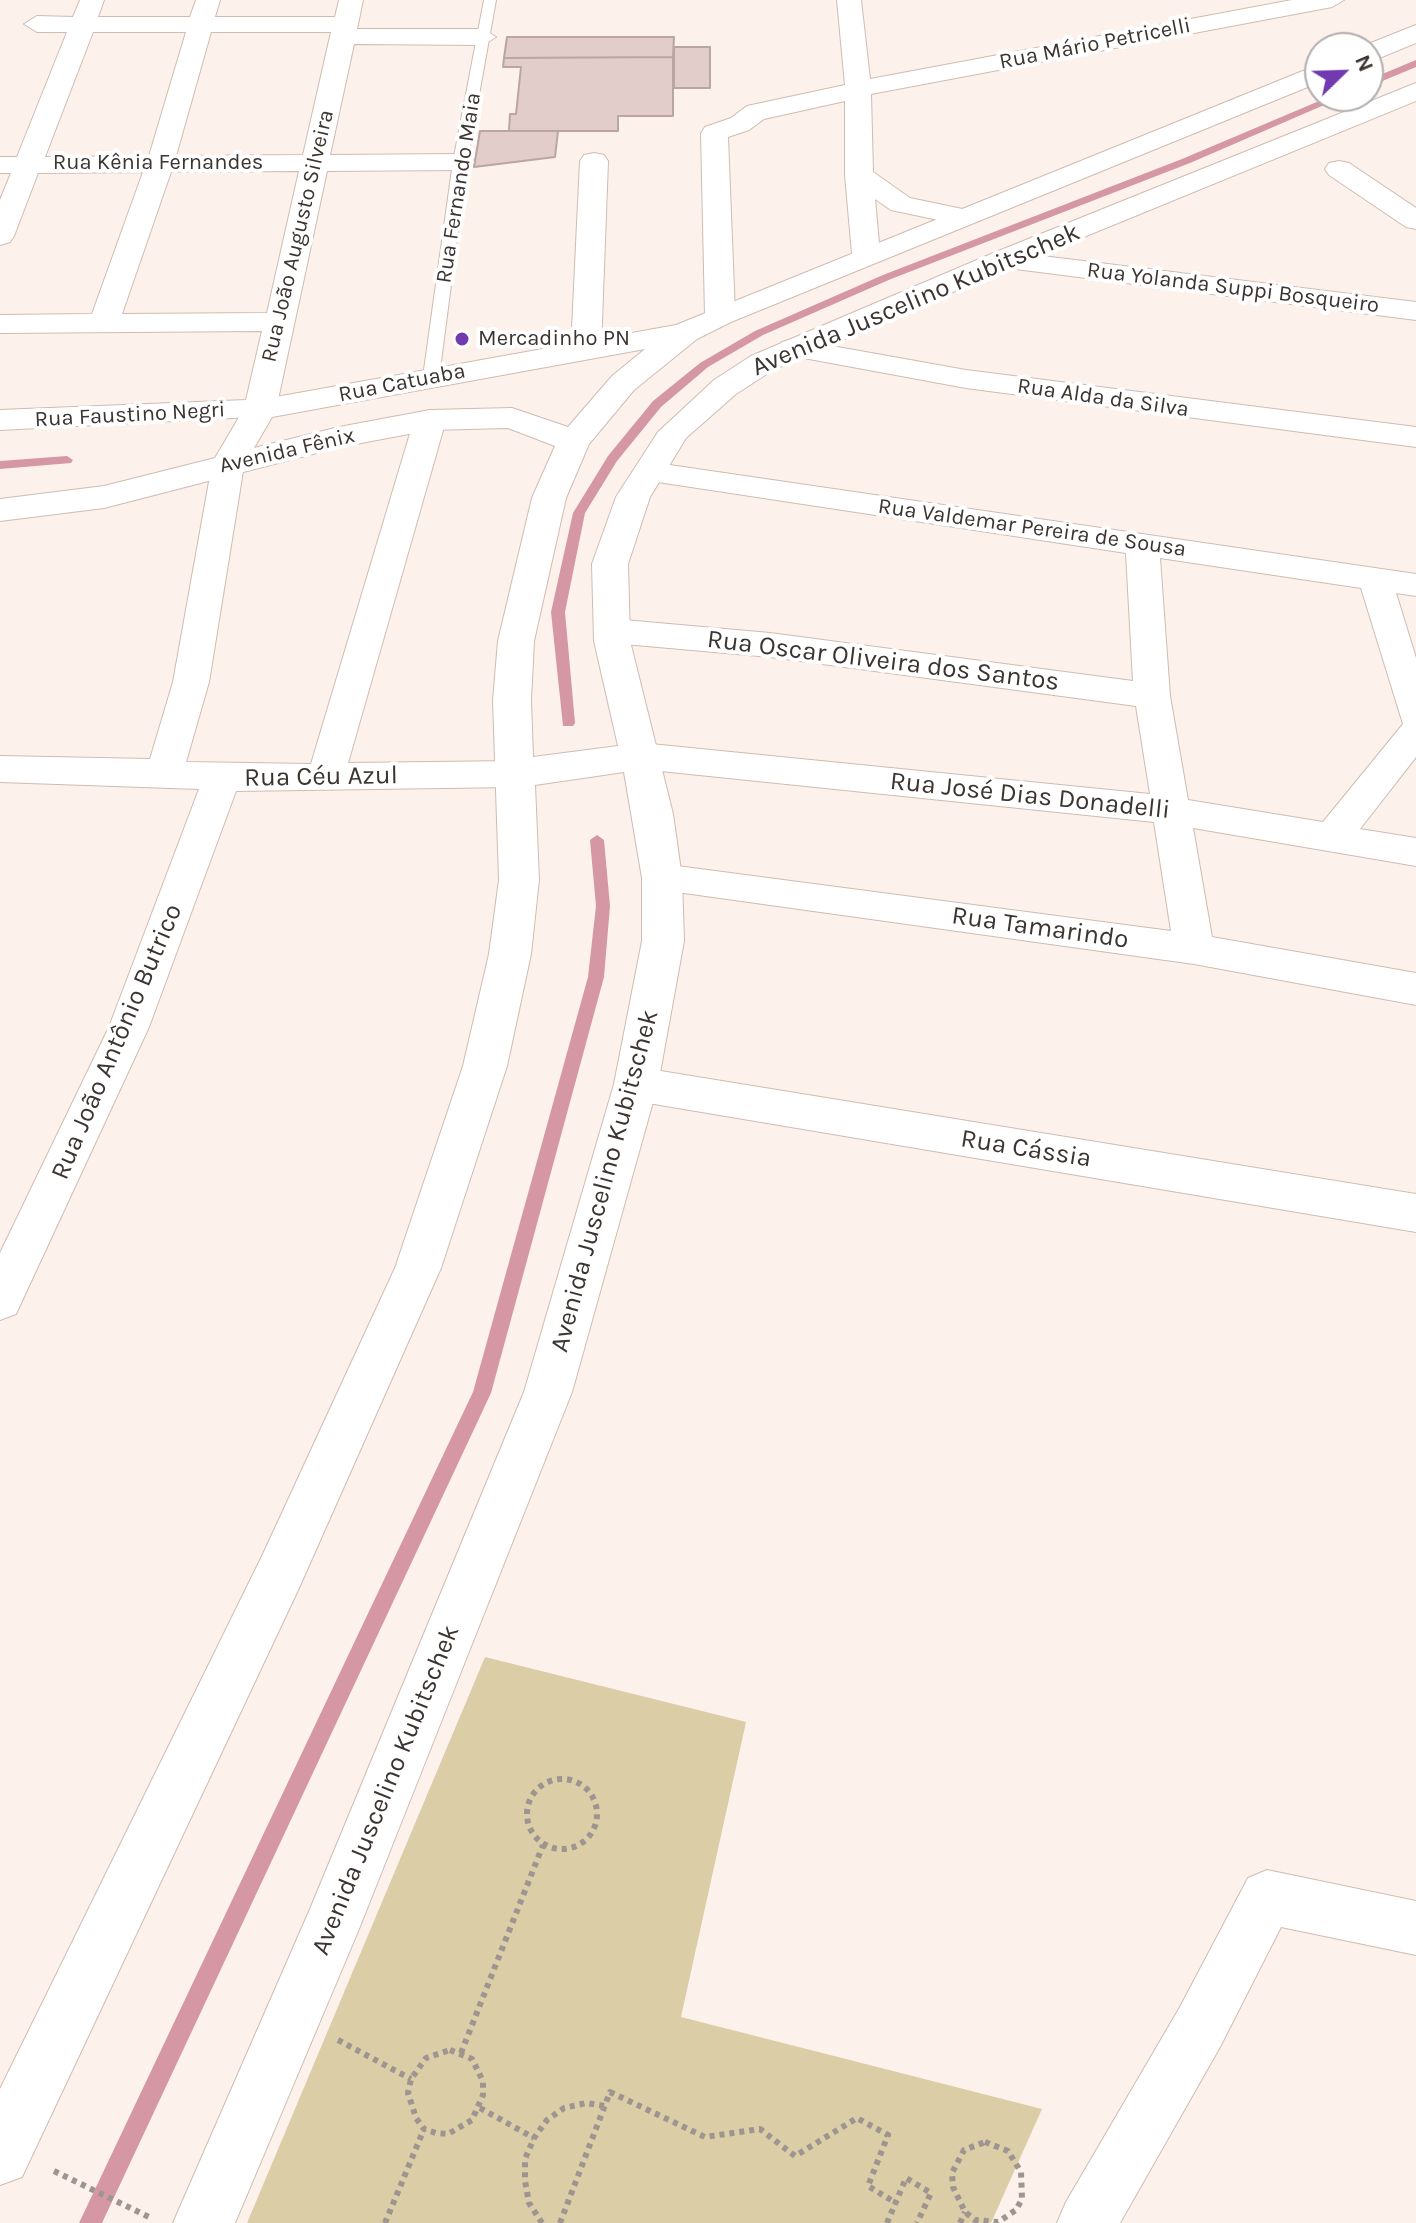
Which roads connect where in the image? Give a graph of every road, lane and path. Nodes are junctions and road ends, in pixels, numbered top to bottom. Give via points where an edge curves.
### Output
1 (490, 0) edge
2 (849, 0) edge
3 (1332, 0) edge
4 (86, 12) edge
5 (205, 13) edge
6 (346, 20) edge
7 (37, 24) dead end
8 (1416, 33) edge
9 (483, 37) junction
10 (1384, 46) edge
11 (1304, 78) edge
12 (858, 89) junction
13 (1416, 91) edge
14 (594, 161) dead end
15 (460, 162) junction
16 (28, 163) junction
17 (160, 163) junction
18 (313, 163) junction
19 (0, 165) edge
20 (1339, 169) dead end
21 (859, 175) junction
22 (962, 217) junction
23 (1416, 221) edge
24 (0, 236) edge
25 (866, 254) junction
26 (1002, 260) junction
27 (1416, 311) edge
28 (720, 315) junction
29 (277, 322) junction
30 (104, 323) junction
31 (0, 324) edge
32 (686, 332) junction
33 (793, 348) junction
34 (586, 349) junction
35 (507, 363) junction
36 (431, 377) junction
37 (260, 409) junction
38 (503, 418) junction
39 (0, 420) edge
40 (430, 420) junction
41 (1416, 437) edge
42 (574, 441) junction
43 (228, 465) junction
44 (649, 472) junction
45 (0, 510) edge
46 (1142, 544) junction
47 (1375, 579) junction
48 (1416, 585) edge
49 (613, 631) junction
50 (1152, 696) junction
51 (1416, 716) edge
52 (1416, 732) edge
53 (641, 756) junction
54 (0, 769) edge
55 (164, 773) junction
56 (514, 774) junction
57 (222, 778) junction
58 (325, 778) junction
59 (1169, 810) junction
60 (1331, 839) junction
61 (1416, 852) edge
62 (662, 878) junction
63 (1194, 949) junction
64 (1416, 989) edge
65 (636, 1084) junction
66 (1416, 1213) edge
67 (0, 1300) edge
68 (543, 1845) junction
69 (1416, 1928) edge
70 (293, 2016) junction
71 (461, 2053) junction
72 (411, 2079) junction
73 (605, 2106) junction
74 (480, 2108) junction
75 (424, 2129) junction
76 (534, 2138) junction
77 (0, 2155) edge
78 (62, 2175) dead end
79 (896, 2203) junction
80 (965, 2212) junction
81 (145, 2215) dead end
82 (204, 2223) edge
83 (385, 2223) edge
84 (542, 2223) edge
85 (560, 2223) edge
86 (887, 2223) edge
87 (917, 2223) edge
88 (960, 2223) edge
89 (986, 2223) edge
90 (1087, 2223) edge

1 - 9 lane, Rua Fernando Maia
2 - 12 street
3 - 12 street, Rua Mário Petricelli
4 - 5 street
4 - 7 street
4 - 16 street
5 - 6 street
5 - 17 street
6 - 9 street
6 - 18 street, Rua João Augusto Silveira
8 - 10 street
9 - 15 lane, Rua Fernando Maia
11 - 22 street
12 - 21 street
12 - 28 street, Rua Mário Petricelli via 756,112 714,133
13 - 26 street, Avenida Juscelino Kubitschek
14 - 34 street
15 - 18 street, Rua Kênia Fernandes
15 - 36 lane, Rua Fernando Maia
16 - 17 street, Rua Kênia Fernandes
16 - 19 street, Rua Kênia Fernandes
16 - 24 street
17 - 18 street, Rua Kênia Fernandes
17 - 30 street
18 - 29 street, Rua João Augusto Silveira
20 - 23 street
21 - 22 street via 901,204
21 - 25 street
22 - 25 street
25 - 28 street
26 - 27 street, Rua Yolanda Suppi Bosqueiro
26 - 33 street, Avenida Juscelino Kubitschek
28 - 32 street
29 - 30 street
29 - 37 street, Rua João Augusto Silveira
30 - 31 street
32 - 34 street, Rua Catuaba
32 - 42 street via 623,383
33 - 41 street, Rua Alda da Silva via 966,379
33 - 44 street, Avenida Juscelino Kubitschek via 725,387 674,432
34 - 35 street, Rua Catuaba
35 - 36 street, Rua Catuaba
35 - 38 street via 519,375 522,390 517,405
36 - 37 street, Rua Catuaba
37 - 39 street, Rua Faustino Negri
37 - 43 street, Rua João Augusto Silveira
38 - 40 street, Avenida Fênix
38 - 42 street, Avenida Fênix
40 - 43 street, Avenida Fênix
40 - 58 street
42 - 56 street via 549,498 523,599 512,700
43 - 45 street, Avenida Fênix via 104,497
43 - 55 street via 191,682
44 - 46 street, Rua Valdemar Pereira de Sousa
44 - 49 street, Avenida Juscelino Kubitschek via 633,497 610,564
46 - 47 street, Rua Valdemar Pereira de Sousa
46 - 50 street
47 - 48 street, Rua Valdemar Pereira de Sousa
47 - 51 street
49 - 50 street, Rua Oscar Oliveira dos Santos via 799,648
49 - 53 street, Avenida Juscelino Kubitschek
50 - 59 street
52 - 60 street
53 - 56 street, Rua Céu Azul
53 - 59 street, Rua José Dias Donadelli
53 - 62 street, Avenida Juscelino Kubitschek
54 - 55 street, Rua Céu Azul
55 - 57 street, Rua Céu Azul
56 - 58 street, Rua Céu Azul
56 - 77 street via 519,880 510,954 485,1066 418,1268 281,1571
57 - 58 street, Rua Céu Azul
57 - 67 street, Rua João Antônio Butrico via 129,1027
59 - 60 street, Rua José Dias Donadelli
59 - 63 street
60 - 61 street, Rua José Dias Donadelli
62 - 63 street, Rua Tamarindo
62 - 65 street, Avenida Juscelino Kubitschek via 663,941
63 - 64 street, Rua Tamarindo
65 - 66 street, Rua Cássia
65 - 70 street, Avenida Juscelino Kubitschek via 548,1392
68 - 68 path via 530,1827 529,1803 543,1785 575,1781 596,1805 593,1828 578,1846 566,1850
68 - 71 path
69 - 90 street via 1267,1897 1200,2027
70 - 72 path
70 - 82 street, Avenida Juscelino Kubitschek
71 - 72 path via 450,2050 426,2058
71 - 74 path via 472,2059 483,2081
72 - 75 path via 410,2107
73 - 76 path via 564,2108
73 - 79 path via 610,2092 705,2137 760,2129 795,2156 857,2118 888,2135 868,2186
73 - 85 path
74 - 75 path via 461,2129 448,2134
74 - 76 path
75 - 83 path
76 - 84 path via 525,2159 525,2181 529,2203
78 - 81 path
79 - 86 path
79 - 87 path via 906,2178 931,2193
80 - 88 path
80 - 89 path
80 - 89 path via 953,2187 957,2160 973,2143 997,2144 1021,2172 1022,2199 1008,2218

